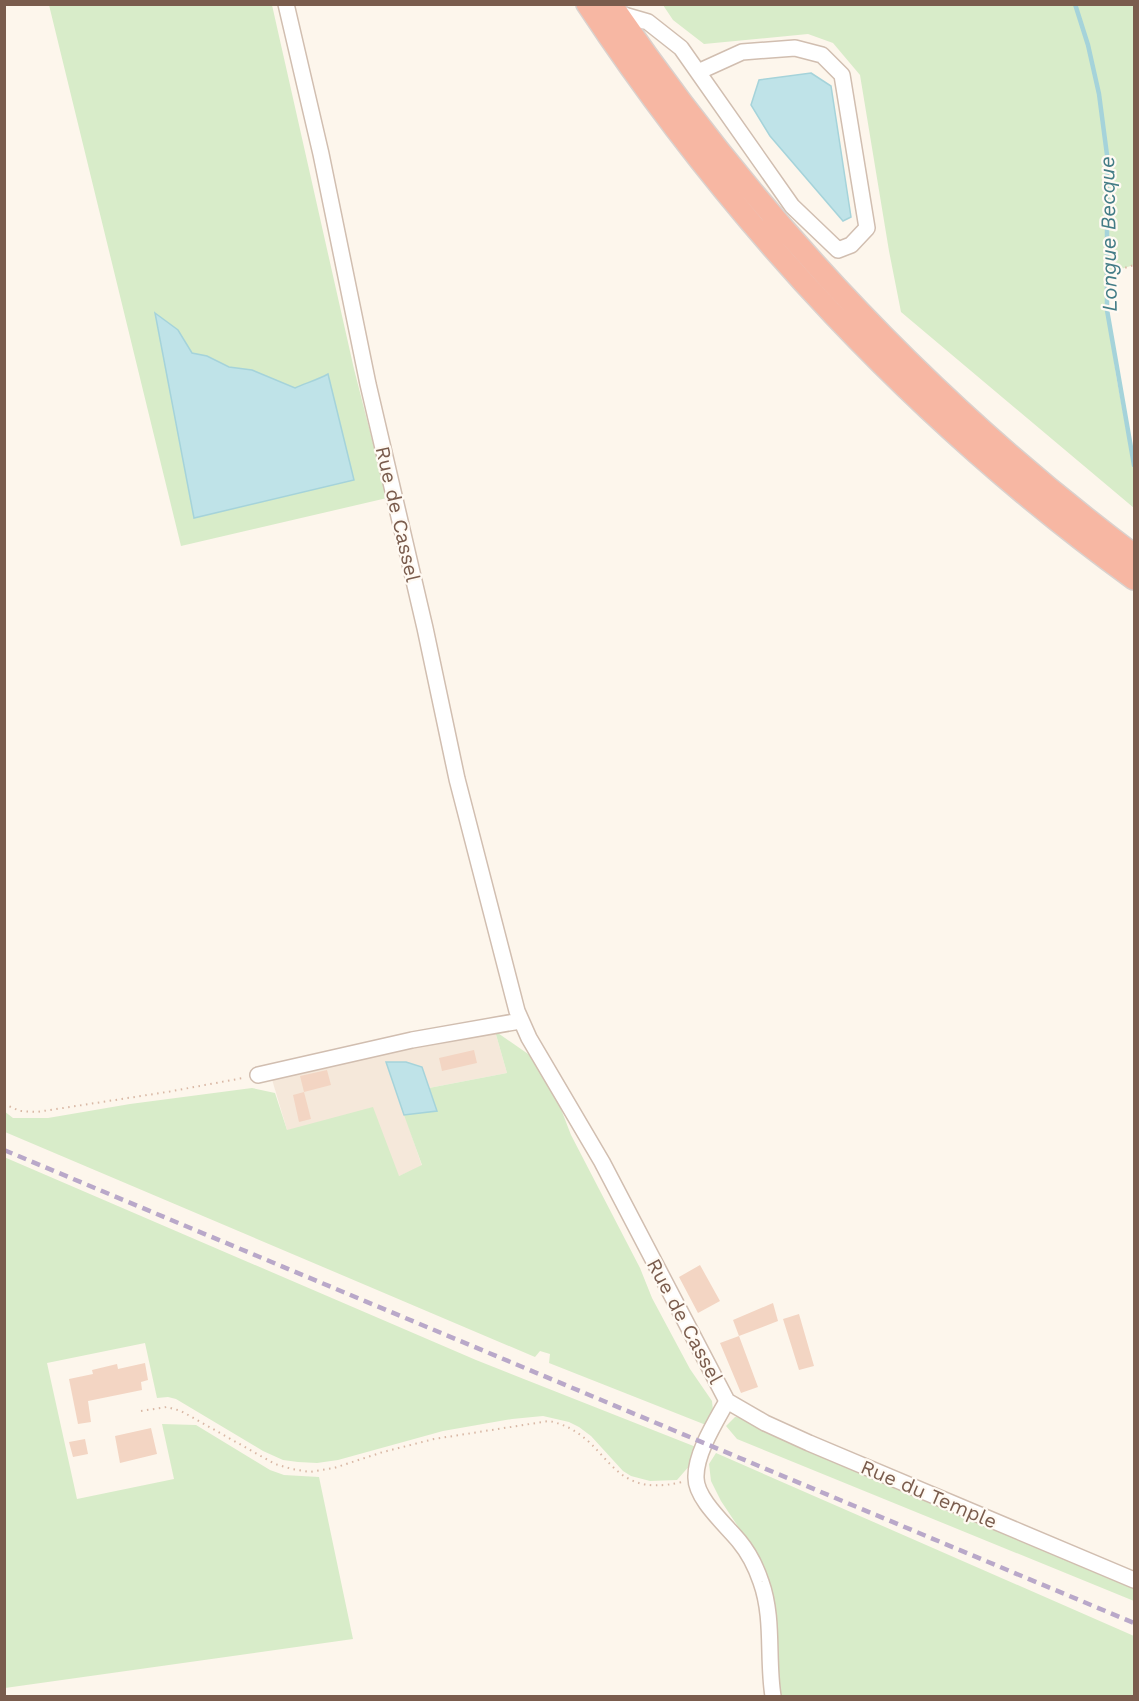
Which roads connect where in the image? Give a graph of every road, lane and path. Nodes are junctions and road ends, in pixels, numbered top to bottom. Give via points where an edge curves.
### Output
1 (286, 4) edge
2 (587, 4) edge
3 (614, 9) edge
4 (698, 72) junction
5 (1134, 265) edge
6 (1108, 273) dead end
7 (1134, 555) edge
8 (1134, 579) edge
9 (520, 1020) junction
10 (258, 1075) joint
11 (4, 1104) edge
12 (727, 1401) junction
13 (141, 1411) dead end
14 (696, 1479) junction
15 (1134, 1580) edge
16 (773, 1696) edge

1 - 9 street, Rue de Cassel via 457,779
2 - 8 highway via 713,176 839,320 1004,476
3 - 4 street via 648,22 681,48
3 - 7 highway via 732,168 878,330 996,443
4 - 4 street via 792,206 838,250 851,245 867,228 842,75 822,55 795,48 742,52
5 - 6 path
9 - 10 street via 398,1042
9 - 12 street, Rue de Cassel via 602,1162
10 - 11 path via 37,1112 20,1111
12 - 14 street, Rue de Cassel via 701,1453
12 - 15 street, Rue du Temple via 829,1452
13 - 14 path via 167,1407 181,1411 264,1459 301,1471 334,1468 434,1439 542,1421 572,1429 621,1475 639,1484 668,1485
14 - 16 street via 702,1496 741,1544 761,1580 768,1612

